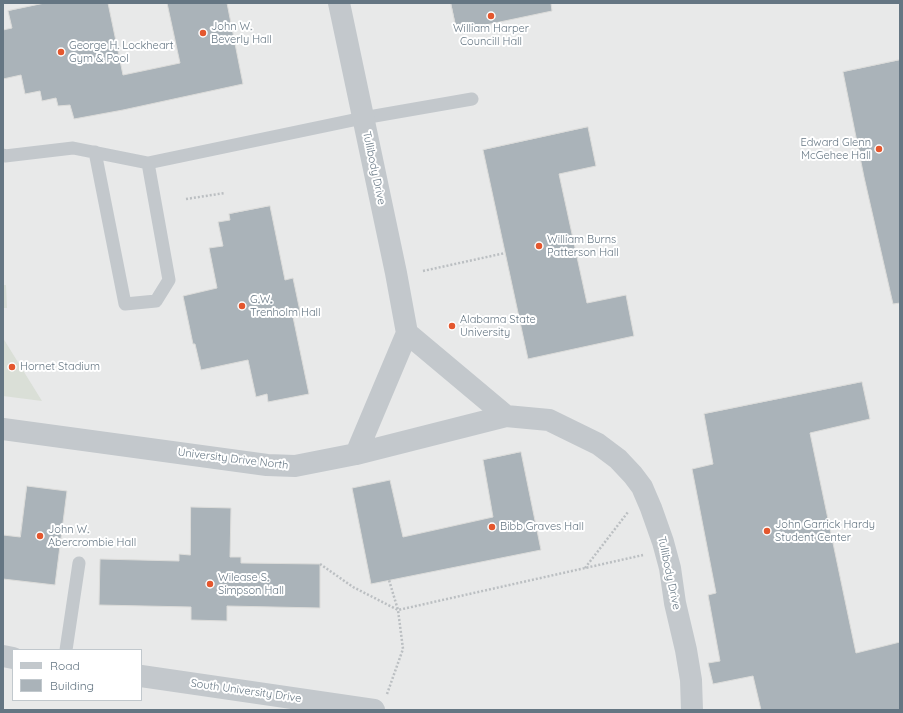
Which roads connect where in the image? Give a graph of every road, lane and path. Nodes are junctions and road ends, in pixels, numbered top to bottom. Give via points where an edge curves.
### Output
1 (339, 3) edge
2 (472, 99) dead end
3 (363, 118) junction
4 (94, 152) junction
5 (3, 155) edge
6 (148, 163) junction
7 (225, 192) dead end
8 (186, 199) dead end
9 (505, 253) dead end
10 (423, 271) dead end
11 (407, 333) junction
12 (506, 416) junction
13 (3, 429) edge
14 (356, 454) junction
15 (631, 507) dead end
16 (646, 555) dead end
17 (79, 563) dead end
18 (320, 564) dead end
19 (584, 568) junction
20 (389, 580) dead end
21 (398, 610) junction
22 (66, 649) edge
23 (142, 676) edge
24 (380, 704) edge
25 (692, 710) edge

1 - 3 street, Tullibody Drive
2 - 3 lane
3 - 6 lane
3 - 11 street, Tullibody Drive
4 - 5 lane via 73,148
4 - 6 lane
4 - 6 lane via 125,304 156,301 169,280
7 - 8 path
9 - 10 path
11 - 12 street
11 - 14 street
12 - 14 street, University Drive North
12 - 25 street, Tullibody Drive via 549,420 598,444 618,459 642,487 654,514 670,568 691,680
13 - 14 street, University Drive North via 267,465 295,466
15 - 19 path
16 - 19 path
17 - 22 lane
18 - 21 path via 353,587
19 - 21 path
20 - 21 path
21 - 24 path via 403,649
23 - 24 street, South University Drive

